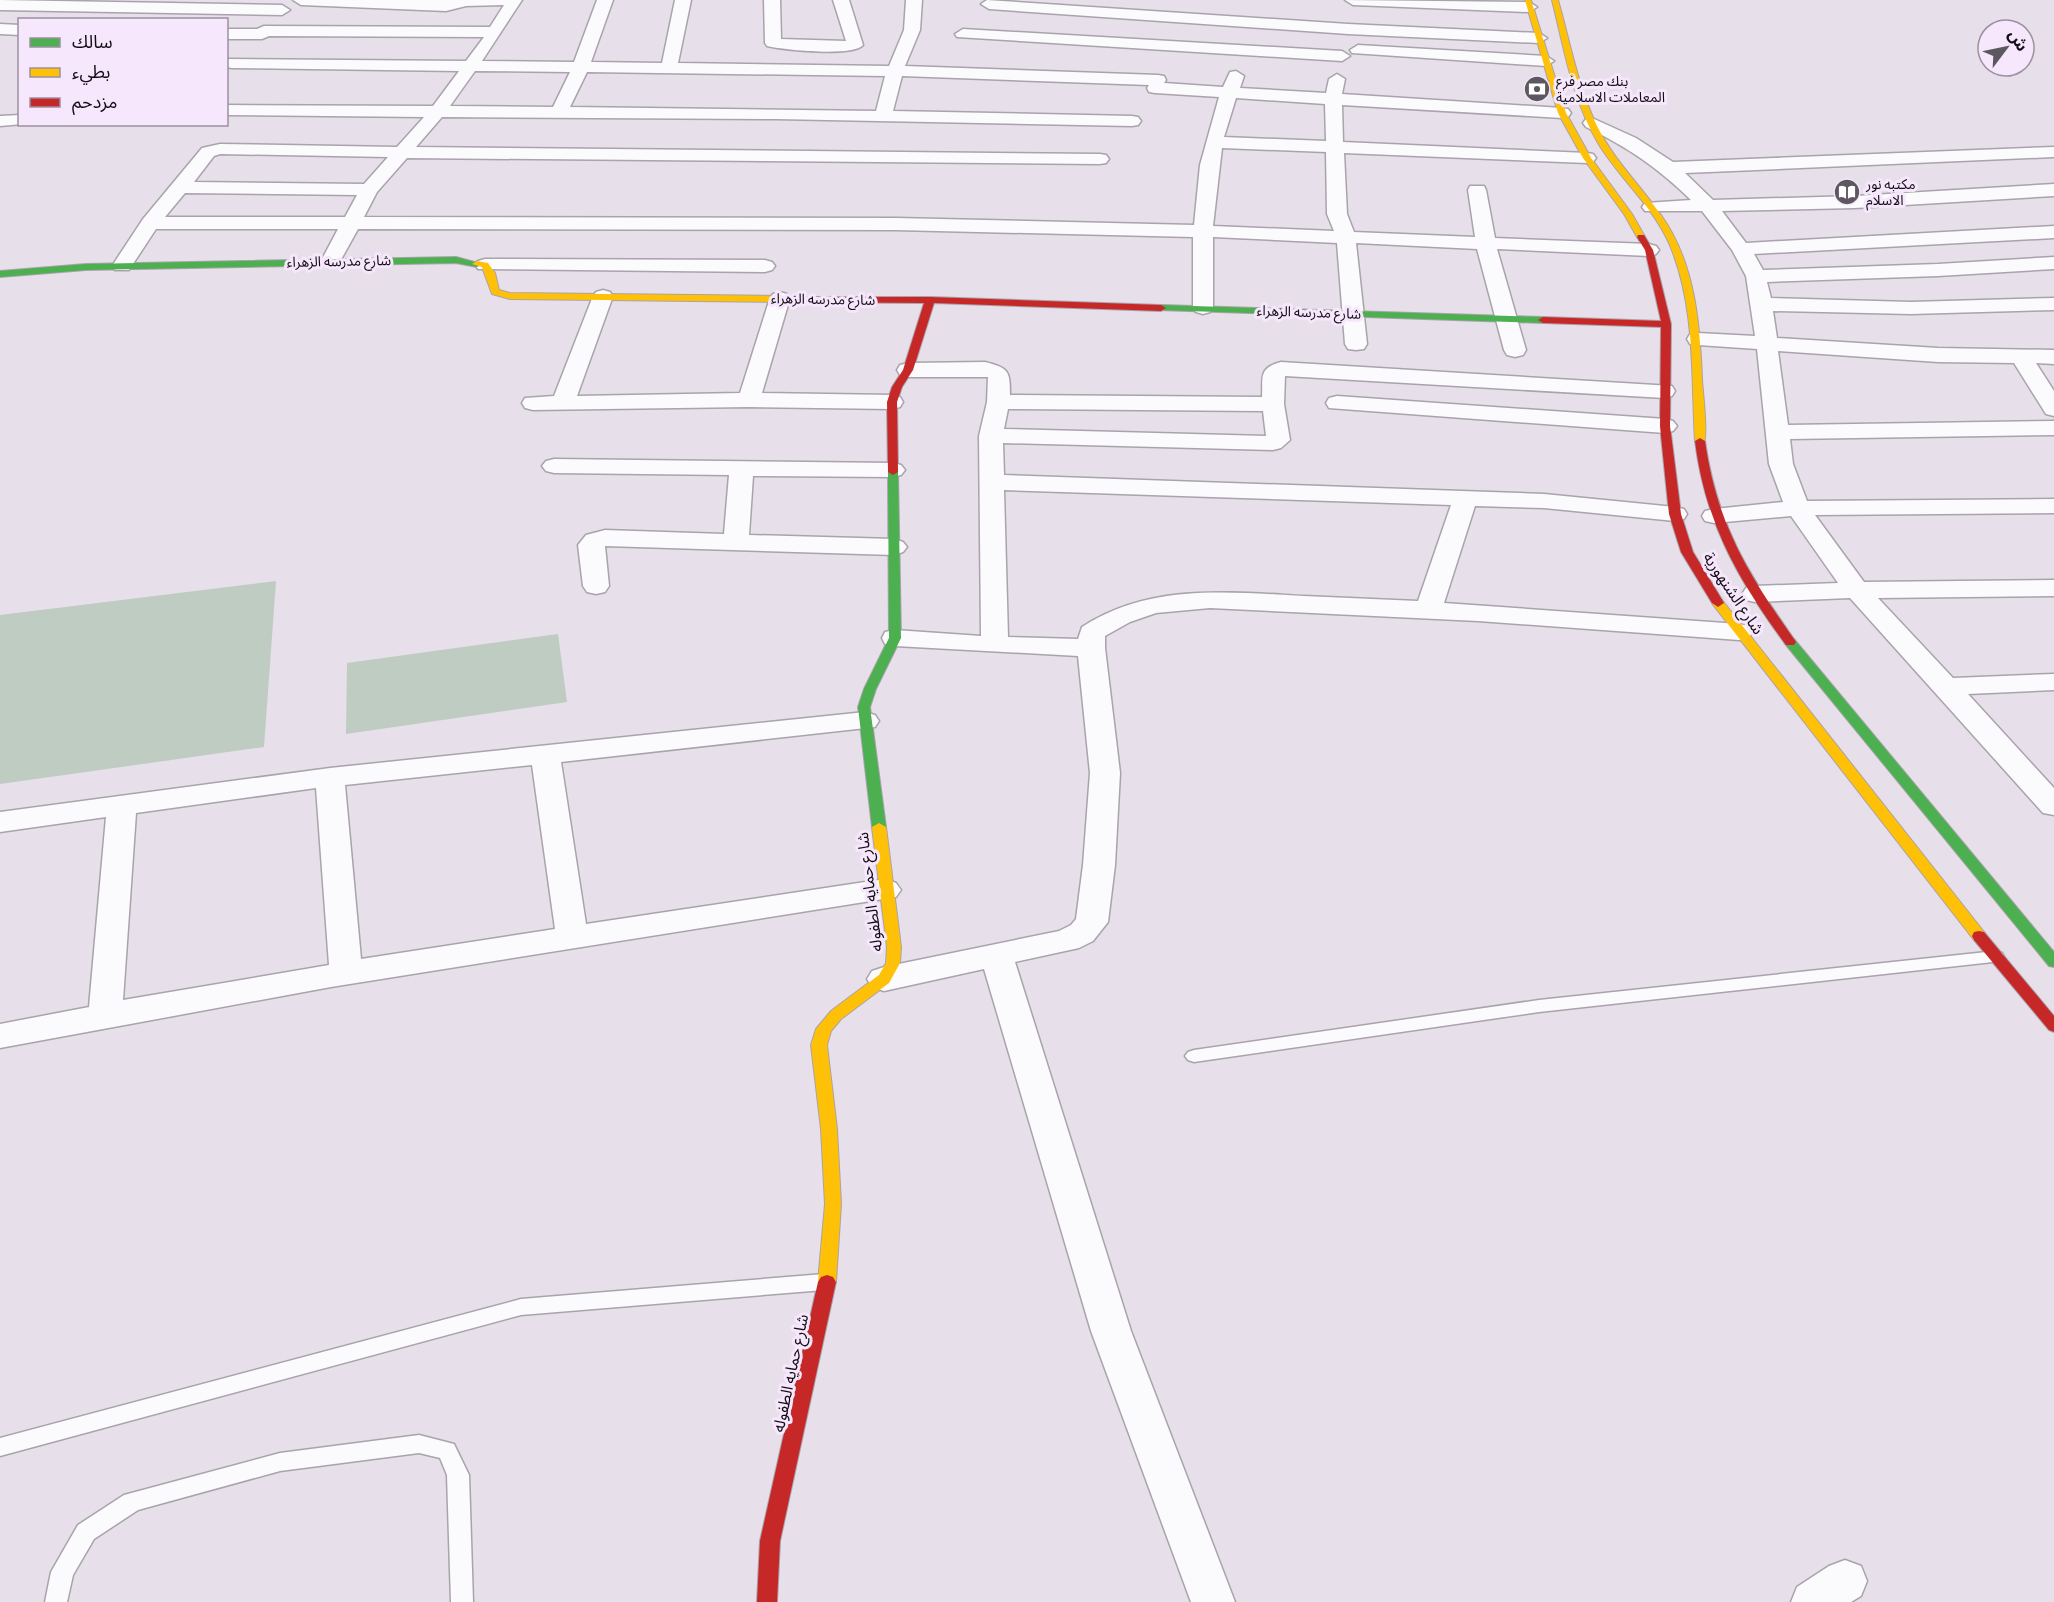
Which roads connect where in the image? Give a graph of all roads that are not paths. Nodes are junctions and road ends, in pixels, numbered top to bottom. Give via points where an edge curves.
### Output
1 (301, 0) edge
2 (513, 0) edge
3 (605, 0) edge
4 (683, 0) edge
5 (772, 0) edge
6 (841, 0) edge
7 (914, 0) edge
8 (1184, 0) edge
9 (1353, 0) edge
10 (1555, 0) edge
11 (1529, 3) edge
12 (989, 4) dead end
13 (0, 5) edge
14 (286, 5) edge
15 (449, 6) junction
16 (1180, 16) junction
17 (0, 29) edge
18 (1348, 29) junction
19 (18, 30) edge
20 (426, 32) junction
21 (495, 32) junction
22 (263, 33) junction
23 (228, 34) edge
24 (963, 34) dead end
25 (1539, 38) junction
26 (1168, 45) junction
27 (796, 46) junction
28 (1245, 50) junction
29 (1343, 52) junction
30 (1546, 61) junction
31 (363, 65) junction
32 (229, 66) edge
33 (470, 67) junction
34 (580, 69) junction
35 (669, 69) junction
36 (895, 71) junction
37 (348, 79) dead end
38 (784, 81) junction
39 (1157, 84) junction
40 (1230, 93) junction
41 (333, 95) dead end
42 (1333, 99) junction
43 (228, 110) edge
44 (317, 110) junction
45 (438, 111) junction
46 (559, 113) junction
47 (1562, 113) junction
48 (776, 114) junction
49 (883, 116) junction
50 (18, 120) edge
51 (0, 121) edge
52 (1132, 121) junction
53 (1592, 123) junction
54 (1214, 142) junction
55 (1334, 147) junction
56 (402, 152) junction
57 (2054, 152) edge
58 (2020, 153) junction
59 (1587, 158) junction
60 (1100, 159) junction
61 (1670, 168) junction
62 (1086, 175) dead end
63 (178, 187) junction
64 (369, 190) junction
65 (1477, 190) dead end
66 (2051, 196) edge
67 (1707, 205) junction
68 (1652, 207) junction
69 (150, 223) junction
70 (352, 225) junction
71 (1202, 231) junction
72 (2054, 231) edge
73 (1346, 237) junction
74 (1486, 244) junction
75 (1741, 249) junction
76 (1649, 250) junction
77 (331, 261) junction
78 (2054, 263) edge
79 (485, 265) junction
80 (122, 266) junction
81 (765, 266) dead end
82 (0, 274) edge
83 (1756, 276) junction
84 (603, 296) junction
85 (780, 298) junction
86 (930, 300) junction
87 (1762, 304) junction
88 (2054, 304) edge
89 (1203, 308) junction
90 (1353, 313) junction
91 (1506, 319) junction
92 (1666, 324) junction
93 (1698, 339) junction
94 (1356, 344) dead end
95 (1767, 345) junction
96 (1515, 350) dead end
97 (2020, 357) junction
98 (2054, 357) edge
99 (908, 370) junction
100 (1664, 391) junction
101 (749, 400) junction
102 (563, 402) junction
103 (892, 402) junction
104 (998, 402) junction
105 (533, 403) dead end
106 (1337, 403) dead end
107 (1273, 404) junction
108 (2054, 409) edge
109 (1665, 426) junction
110 (2054, 429) edge
111 (1776, 432) junction
112 (991, 436) junction
113 (554, 466) dead end
114 (742, 467) junction
115 (892, 470) junction
116 (993, 482) junction
117 (1465, 499) junction
118 (2054, 506) edge
119 (1798, 508) junction
120 (1675, 514) junction
121 (1714, 516) junction
122 (736, 540) junction
123 (894, 547) junction
124 (596, 586) dead end
125 (2054, 588) edge
126 (1857, 590) junction
127 (1755, 594) junction
128 (1429, 608) junction
129 (1739, 632) junction
130 (894, 638) junction
131 (996, 645) junction
132 (1091, 648) junction
133 (2054, 682) edge
134 (1944, 687) junction
135 (865, 721) junction
136 (545, 754) junction
137 (330, 777) junction
138 (122, 804) junction
139 (2054, 806) edge
140 (0, 822) edge
141 (885, 890) junction
142 (572, 938) junction
143 (996, 954) junction
144 (1996, 957) junction
145 (2054, 962) edge
146 (346, 974) junction
147 (884, 979) junction
148 (105, 1014) junction
149 (2054, 1026) edge
150 (0, 1036) edge
151 (1194, 1056) dead end
152 (827, 1281) junction
153 (0, 1447) edge
154 (56, 1602) edge
155 (462, 1602) edge
156 (767, 1602) edge
157 (1213, 1602) edge

1 - 15 street
2 - 15 street via 466,1
2 - 21 street
3 - 34 street
4 - 35 street
5 - 27 street via 772,42
6 - 27 street via 855,45
7 - 36 street via 912,30
8 - 16 street
9 - 11 street
10 - 53 street, شارع الشنهورية
11 - 25 street, شارع الشنهورية
12 - 16 street
13 - 14 street
14 - 22 street
15 - 20 street
16 - 18 street
16 - 26 street
17 - 19 street
18 - 25 street
18 - 29 street
20 - 21 street
20 - 22 street
21 - 33 street
22 - 23 street
22 - 32 street
24 - 26 street
25 - 30 street, شارع الشنهورية
26 - 28 street
26 - 39 street
27 - 38 street
28 - 29 street
28 - 40 street
29 - 30 street
29 - 42 street
30 - 47 street, شارع الشنهورية
31 - 32 street
31 - 33 street
31 - 37 street
33 - 34 street
33 - 45 street
34 - 35 street
34 - 46 street
35 - 38 street
36 - 38 street
36 - 39 street
36 - 49 street
38 - 48 street
39 - 40 street
39 - 52 street
40 - 42 street
40 - 54 street
41 - 44 street
42 - 47 street
42 - 55 street
43 - 44 street
44 - 45 street
45 - 46 street
45 - 56 street
46 - 48 street
47 - 59 street, شارع الشنهورية
48 - 49 street
49 - 52 street
50 - 51 street
52 - 60 street
53 - 61 street
53 - 68 street, شارع الشنهورية via 1603,144
54 - 55 street
54 - 71 street
55 - 59 street
55 - 73 street via 1337,214
56 - 60 street
56 - 63 street via 220,149 208,152
56 - 64 street
57 - 58 street
58 - 61 street
58 - 66 street
59 - 76 street, شارع الشنهورية via 1628,213
60 - 62 street
61 - 67 street
63 - 64 street
63 - 69 street
64 - 70 street
65 - 74 street
66 - 67 street
67 - 68 street
67 - 75 street
68 - 93 street, شارع الشنهورية via 1679,258
69 - 70 street
69 - 80 street
70 - 71 street via 846,223
70 - 77 street
71 - 73 street
71 - 89 street
72 - 75 street
73 - 74 street
73 - 90 street
74 - 76 street
74 - 91 street
75 - 83 street
76 - 92 street, شارع الشنهورية
77 - 79 street, شارع مدرسه الزهراء via 456,260
77 - 80 street, شارع مدرسه الزهراء
78 - 83 street
79 - 81 street
79 - 84 street, شارع مدرسه الزهراء via 493,288 501,294
80 - 82 street, شارع مدرسه الزهراء
83 - 87 street
84 - 85 street, شارع مدرسه الزهراء
84 - 102 street
85 - 86 street, شارع مدرسه الزهراء
85 - 101 street
86 - 89 street, شارع مدرسه الزهراء
86 - 99 street, شارع حمايه الطفوله
87 - 88 street via 1911,308
87 - 95 street
89 - 90 street, شارع مدرسه الزهراء
90 - 91 street, شارع مدرسه الزهراء
90 - 94 street
91 - 92 street, شارع مدرسه الزهراء
91 - 96 street
92 - 100 street, شارع الشنهورية
93 - 95 street
93 - 121 street, شارع الشنهورية via 1696,367 1703,471
95 - 97 street
95 - 111 street
97 - 98 street
97 - 108 street
99 - 103 street, شارع حمايه الطفوله
99 - 104 street via 993,371 999,376
100 - 107 street via 1281,369 1274,372
100 - 109 street, شارع الشنهورية
101 - 102 street
101 - 103 street
102 - 105 street
103 - 115 street, شارع حمايه الطفوله
104 - 107 street
104 - 112 street
106 - 109 street
107 - 112 street via 1278,440 1273,443
109 - 120 street, شارع الشنهورية
110 - 111 street
111 - 119 street via 1781,464
112 - 116 street
113 - 114 street
114 - 115 street
114 - 122 street
115 - 123 street, شارع حمايه الطفوله
116 - 117 street
116 - 131 street
117 - 120 street via 1544,501
117 - 128 street
118 - 119 street
119 - 121 street
119 - 126 street
120 - 129 street, شارع الشنهورية via 1688,552
121 - 127 street, شارع الشنهورية
122 - 123 street
122 - 124 street via 595,540 591,545
123 - 130 street, شارع حمايه الطفوله
125 - 126 street
126 - 127 street
126 - 134 street
127 - 145 street, شارع الشنهورية
128 - 129 street
128 - 132 street via 1218,599 1171,602 1109,621 1092,633
129 - 144 street, شارع الشنهورية
130 - 131 street
130 - 135 street, شارع حمايه الطفوله via 891,652 866,694
131 - 132 street
132 - 143 street via 1105,773 1092,922 1082,933 1067,940
133 - 134 street
134 - 139 street
135 - 136 street
135 - 141 street, شارع حمايه الطفوله
136 - 137 street
136 - 142 street
137 - 138 street
137 - 146 street
138 - 140 street
138 - 148 street
141 - 142 street
141 - 147 street, شارع حمايه الطفوله via 894,947 893,963
142 - 146 street
143 - 147 street
143 - 157 street via 1111,1331
144 - 149 street, شارع الشنهورية
144 - 151 lane via 1539,1006
146 - 148 street
147 - 152 street, شارع حمايه الطفوله via 836,1015 824,1029 819,1045 833,1204
148 - 150 street
152 - 153 lane via 520,1307
152 - 156 street, شارع حمايه الطفوله via 770,1541
154 - 155 lane via 62,1572 86,1532 132,1502 280,1462 418,1444 447,1451 458,1475

